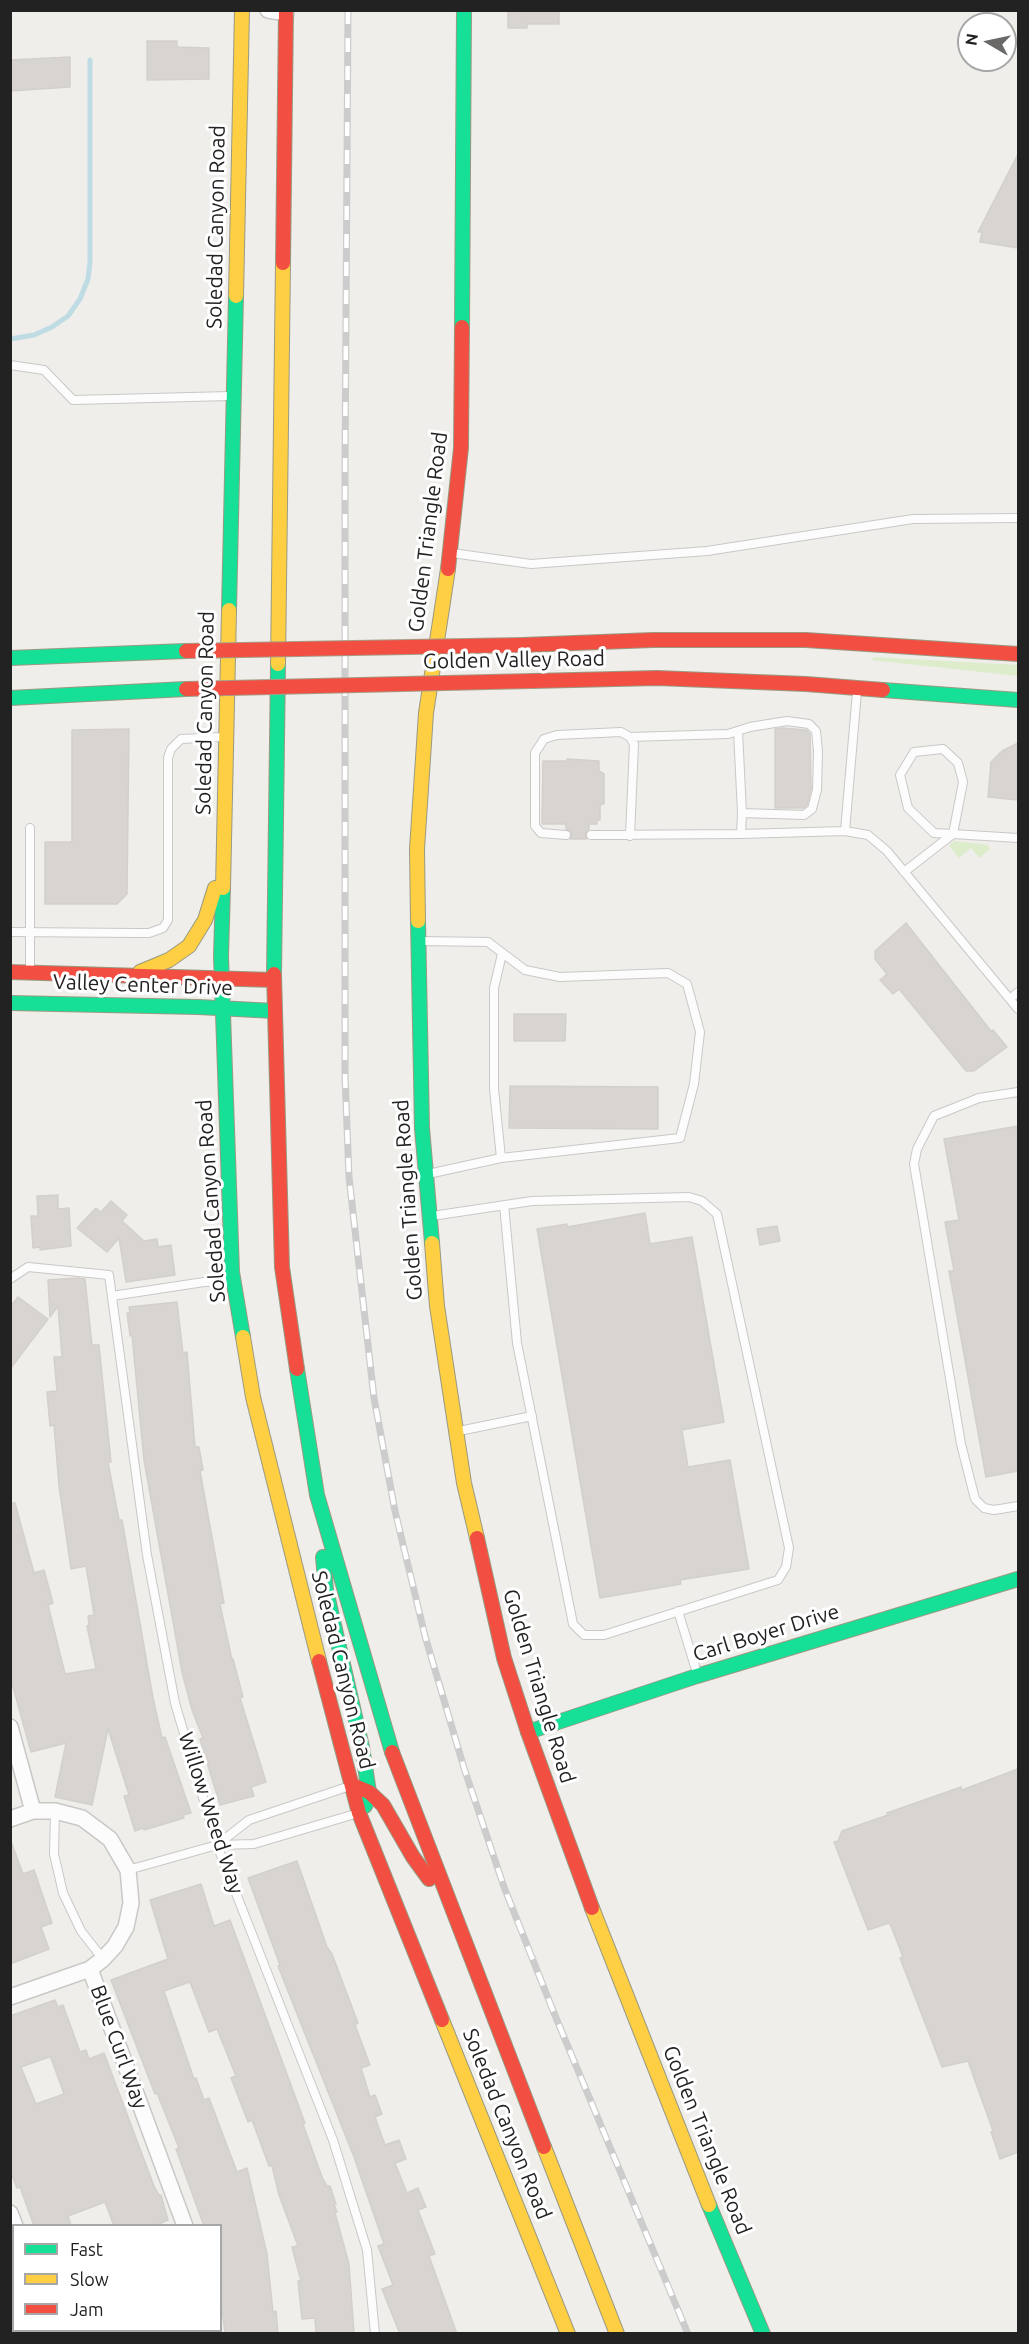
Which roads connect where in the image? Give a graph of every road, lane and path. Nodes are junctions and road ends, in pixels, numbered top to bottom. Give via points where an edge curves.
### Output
1 (242, 10) edge
2 (268, 10) edge
3 (464, 10) edge
4 (286, 12) edge
5 (10, 365) edge
6 (233, 396) junction
7 (1018, 518) edge
8 (450, 553) junction
9 (1018, 654) edge
10 (10, 658) edge
11 (858, 687) junction
12 (10, 698) edge
13 (1018, 700) edge
14 (738, 731) junction
15 (226, 737) junction
16 (630, 737) junction
17 (746, 812) junction
18 (30, 828) dead end
19 (845, 831) junction
20 (741, 834) junction
21 (953, 834) junction
22 (566, 835) dead end
23 (591, 835) dead end
24 (630, 836) junction
25 (1018, 838) edge
26 (223, 859) junction
27 (904, 872) junction
28 (10, 932) edge
29 (29, 932) junction
30 (418, 941) junction
31 (502, 954) junction
32 (10, 972) edge
33 (30, 973) junction
34 (131, 976) junction
35 (221, 979) junction
36 (274, 980) junction
37 (1018, 992) edge
38 (1010, 999) junction
39 (10, 1003) edge
40 (222, 1008) junction
41 (1018, 1008) edge
42 (275, 1011) junction
43 (1018, 1092) edge
44 (501, 1158) junction
45 (425, 1175) junction
46 (504, 1205) junction
47 (428, 1217) junction
48 (10, 1279) edge
49 (234, 1281) junction
50 (112, 1296) junction
51 (532, 1416) junction
52 (455, 1432) junction
53 (317, 1495) junction
54 (1018, 1506) edge
55 (1018, 1579) edge
56 (678, 1611) junction
57 (698, 1676) junction
58 (10, 1727) edge
59 (528, 1732) junction
60 (351, 1785) junction
61 (369, 1792) junction
62 (33, 1811) junction
63 (55, 1811) junction
64 (359, 1813) junction
65 (10, 1819) edge
66 (217, 1845) junction
67 (128, 1870) junction
68 (450, 1907) junction
69 (103, 1959) junction
70 (90, 1969) junction
71 (10, 1996) edge
72 (184, 2224) edge
73 (375, 2334) edge
74 (568, 2334) edge
75 (617, 2334) edge
76 (763, 2334) edge

1 - 6 main road, Soledad Canyon Road
2 - 4 street
3 - 8 main road, Golden Triangle Road via 462,417
4 - 36 main road, Soledad Canyon Road
5 - 6 lane via 44,370 73,400
6 - 15 main road, Soledad Canyon Road
7 - 8 lane via 913,519 707,550 531,564
8 - 30 main road, Golden Triangle Road via 423,747 417,849
9 - 10 main road, Golden Valley Road, bridge via 806,640 653,640
11 - 12 main road, Golden Valley Road, bridge via 657,678 186,689
11 - 13 main road, Golden Valley Road
11 - 19 lane
14 - 16 lane
14 - 17 lane
14 - 17 lane via 788,721 809,724 816,731 819,751 812,809 804,815
15 - 26 main road, Soledad Canyon Road
15 - 29 lane via 181,739 168,758 168,920 163,928 149,933
16 - 22 lane via 621,732 544,739 535,753 535,826 541,833
16 - 24 lane via 634,744
17 - 20 lane
18 - 29 lane
19 - 20 lane
19 - 27 lane via 868,835
20 - 24 lane
21 - 21 lane via 963,782 958,763 943,749 914,752 900,775 908,808 934,833
21 - 25 lane
21 - 27 lane
23 - 24 lane
26 - 34 main road via 205,920 189,946 169,960
26 - 35 main road, Soledad Canyon Road
27 - 38 lane
28 - 29 lane
29 - 33 lane
30 - 31 lane via 488,942
30 - 45 main road, Golden Triangle Road
31 - 44 lane via 494,988 494,1089
31 - 44 lane via 525,970 560,977 668,973 687,984 700,1032 694,1084 680,1138
32 - 33 main road, Valley Center Drive
33 - 34 main road, Valley Center Drive
34 - 35 main road, Valley Center Drive
35 - 36 main road, Valley Center Drive
35 - 40 main road, Soledad Canyon Road
36 - 42 main road, Soledad Canyon Road
37 - 38 lane
38 - 41 lane
39 - 40 main road, Valley Center Drive
40 - 42 main road, Valley Center Drive
40 - 49 main road, Soledad Canyon Road
42 - 53 main road, Soledad Canyon Road via 282,1267
43 - 54 lane via 979,1098 934,1116 914,1164 961,1444 975,1499 984,1508 994,1510
44 - 45 lane
45 - 47 main road, Golden Triangle Road
46 - 47 lane
46 - 51 lane via 517,1343
46 - 56 lane via 689,1197 702,1201 717,1214 789,1548 786,1567 778,1580
47 - 52 main road, Golden Triangle Road via 436,1306
48 - 50 lane, Willow Weed Way via 28,1268 109,1275
49 - 50 lane
49 - 60 main road, Soledad Canyon Road via 253,1397
50 - 66 lane, Willow Weed Way via 151,1578 175,1703
51 - 52 lane
51 - 56 lane via 573,1624 584,1635 604,1635
52 - 59 main road, Golden Triangle Road via 487,1593
53 - 61 main road via 326,1590
53 - 68 main road, Soledad Canyon Road via 395,1763
55 - 57 main road, Carl Boyer Drive
56 - 57 lane
57 - 59 main road, Carl Boyer Drive
58 - 62 street
59 - 76 main road, Golden Triangle Road via 599,1928
60 - 61 main road
60 - 64 main road, Soledad Canyon Road
60 - 66 lane via 249,1820
61 - 64 main road
61 - 68 main road via 383,1805 412,1857
62 - 63 street, Blue Curl Way
62 - 65 street, Blue Curl Way
63 - 67 street, Blue Curl Way via 82,1818 110,1839
63 - 69 lane via 54,1854 63,1893 81,1931
64 - 66 lane via 254,1844
64 - 74 main road, Soledad Canyon Road
66 - 67 lane
66 - 73 lane, Willow Weed Way via 333,2140 367,2250
67 - 69 street, Blue Curl Way via 131,1903 126,1927
68 - 75 main road, Soledad Canyon Road
69 - 70 street, Blue Curl Way
70 - 71 street
70 - 72 street, Blue Curl Way

